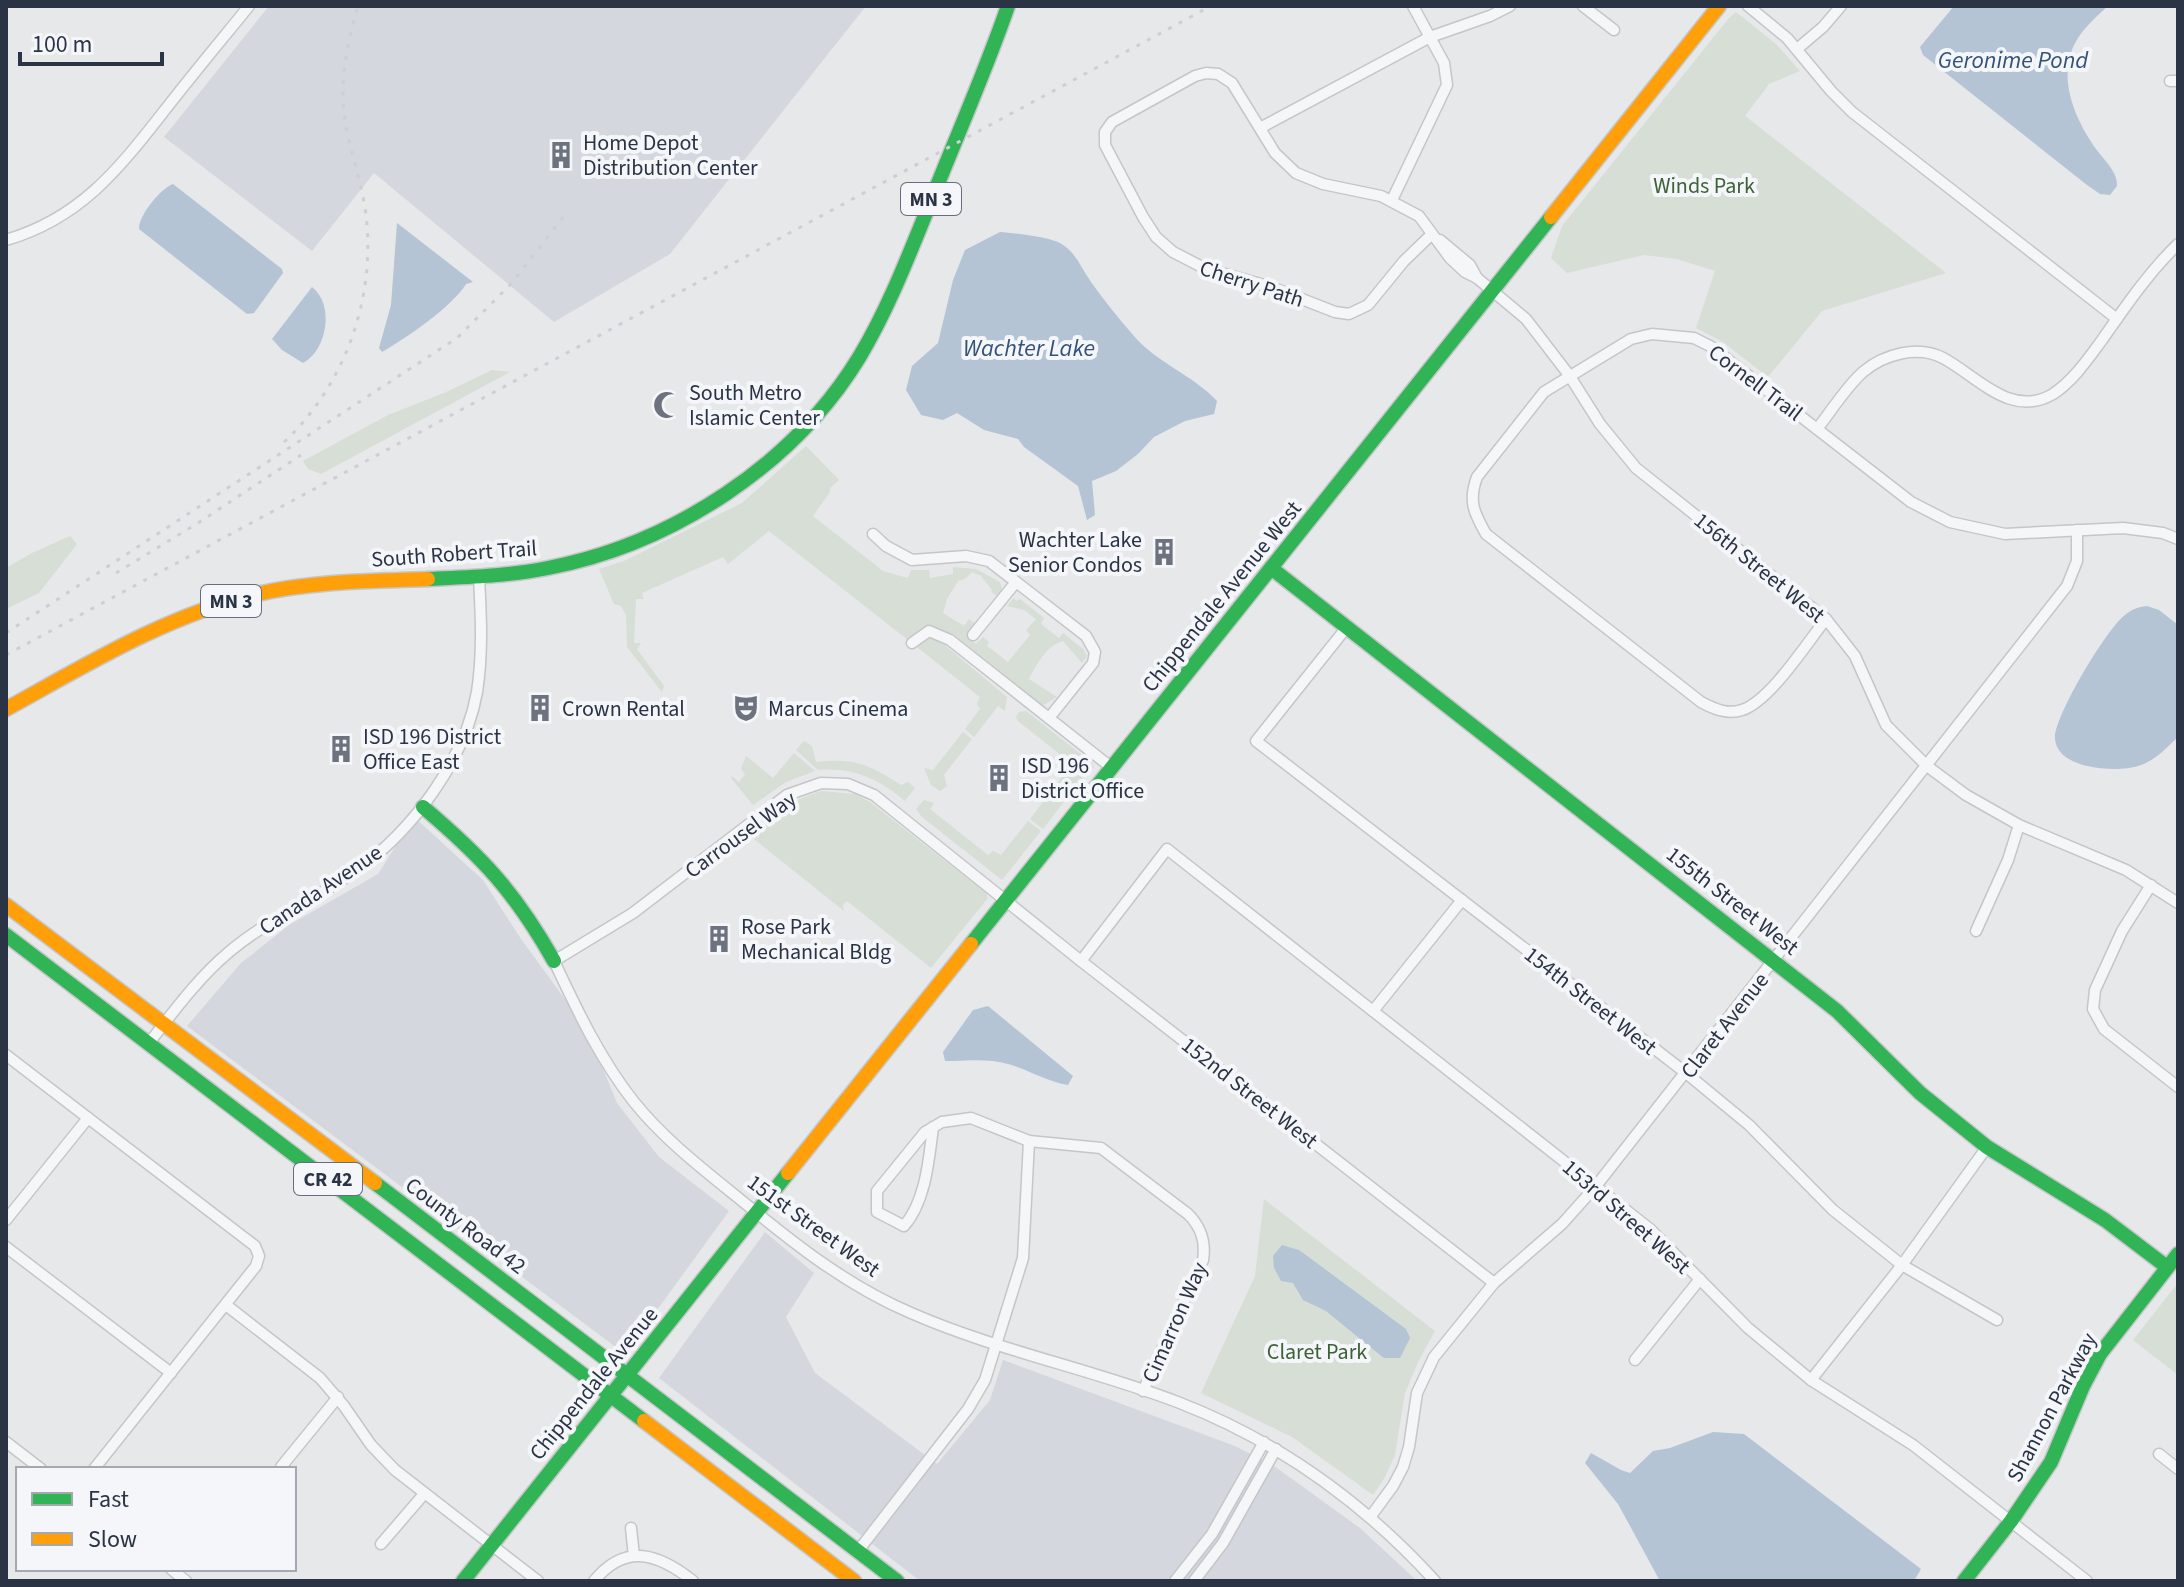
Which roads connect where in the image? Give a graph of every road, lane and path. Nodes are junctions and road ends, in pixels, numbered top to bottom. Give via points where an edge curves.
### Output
1 (249, 6) edge
2 (1008, 6) edge
3 (1413, 6) edge
4 (1510, 6) edge
5 (1583, 6) edge
6 (1719, 6) edge
7 (1748, 6) edge
8 (1841, 6) edge
9 (1614, 30) dead end
10 (1430, 37) junction
11 (1797, 49) junction
12 (1223, 76) joint
13 (1260, 128) junction
14 (1392, 200) junction
15 (1432, 234) junction
16 (6, 240) edge
17 (2178, 244) edge
18 (1492, 290) junction
19 (2117, 319) junction
20 (1569, 375) junction
21 (1817, 429) junction
22 (2077, 530) junction
23 (873, 534) dead end
24 (2178, 539) edge
25 (1271, 568) junction
26 (479, 577) junction
27 (1016, 582) junction
28 (1826, 619) junction
29 (1347, 627) junction
30 (973, 635) dead end
31 (912, 643) dead end
32 (6, 709) edge
33 (1049, 718) junction
34 (1927, 766) junction
35 (1112, 768) junction
36 (423, 807) junction
37 (2019, 825) junction
38 (2151, 885) junction
39 (1006, 900) junction
40 (1462, 900) junction
41 (2178, 903) edge
42 (6, 905) edge
43 (1976, 931) dead end
44 (6, 935) edge
45 (554, 961) junction
46 (1081, 961) junction
47 (1775, 961) junction
48 (1373, 1011) junction
49 (165, 1023) junction
50 (149, 1043) junction
51 (6, 1055) edge
52 (1686, 1073) junction
53 (2178, 1087) edge
54 (221, 1098) junction
55 (88, 1118) junction
56 (933, 1127) junction
57 (1029, 1141) junction
58 (1987, 1147) junction
59 (1596, 1186) junction
60 (402, 1204) junction
61 (757, 1213) junction
62 (6, 1220) edge
63 (6, 1247) edge
64 (2178, 1254) edge
65 (1902, 1265) junction
66 (2167, 1267) junction
67 (1700, 1279) junction
68 (1494, 1283) junction
69 (226, 1305) junction
70 (1997, 1320) dead end
71 (997, 1344) junction
72 (1635, 1360) dead end
73 (171, 1373) junction
74 (628, 1375) junction
75 (1811, 1380) junction
76 (1143, 1391) junction
77 (612, 1395) junction
78 (338, 1397) junction
79 (6, 1442) edge
80 (1264, 1442) junction
81 (1276, 1449) junction
82 (2159, 1454) dead end
83 (38, 1467) edge
84 (96, 1467) edge
85 (281, 1467) edge
86 (2178, 1469) edge
87 (424, 1494) junction
88 (1371, 1516) junction
89 (2011, 1521) junction
90 (631, 1528) dead end
91 (381, 1544) dead end
92 (491, 1545) junction
93 (858, 1551) junction
94 (634, 1556) junction
95 (463, 1581) edge
96 (538, 1581) edge
97 (594, 1581) edge
98 (693, 1581) edge
99 (854, 1581) edge
100 (897, 1581) edge
101 (1175, 1581) edge
102 (1194, 1581) edge
103 (1435, 1581) edge
104 (1964, 1581) edge
105 (2087, 1581) edge

1 - 16 street via 100,187 59,218
2 - 26 main road, South Robert Trail / MN 3 via 884,313 851,369 813,418 746,480 640,542 563,565
3 - 10 street
4 - 10 street
5 - 9 street
6 - 18 main road, Chippendale Avenue West
7 - 11 street
8 - 11 street
10 - 13 street
10 - 14 street via 1444,63 1447,85
11 - 19 street via 1852,112
12 - 13 street, 156th Street West
12 - 15 street, Cherry Path via 1195,76 1115,120 1105,132 1106,149 1143,217 1173,252 1204,268 1349,314 1368,305
13 - 14 street, 156th Street West via 1281,160 1305,178
14 - 15 street, 156th Street West via 1419,216
15 - 18 street, 156th Street West via 1450,258
17 - 19 street
18 - 20 street, 156th Street West via 1526,319
18 - 25 main road, Chippendale Avenue West
19 - 21 street via 2077,373 2052,394 2019,401 1994,393 1942,357 1898,354 1862,373
20 - 21 street, Cornell Trail via 1631,339 1652,334 1694,338
20 - 28 street, 156th Street West via 1636,468
20 - 28 street, Cornell Trail via 1538,398 1477,477 1472,508 1486,534 1719,711 1740,712 1761,701
21 - 22 street, Cornell Trail via 1911,502 1950,522 2005,534
22 - 24 street, Cornell Trail via 2123,528
22 - 34 street, Claret Avenue via 2077,561 2067,586
23 - 27 street via 912,560 982,559
25 - 29 main road, 155th Street West
25 - 35 main road, Chippendale Avenue West
26 - 32 main road, South Robert Trail / MN 3 via 318,585 246,596 162,626
26 - 36 street, Canada Avenue via 482,644 476,695 455,756
27 - 30 street
27 - 33 street via 1086,636 1095,652 1089,669
28 - 34 street, 156th Street West via 1855,656 1886,725
29 - 40 street, 154th Street West via 1256,741
29 - 47 main road, 155th Street West
31 - 33 street via 929,631 950,640
33 - 35 street
34 - 37 street, 156th Street West
34 - 47 street, Claret Avenue
35 - 39 main road, Chippendale Avenue West
36 - 45 main road, 151st Street West via 501,880
36 - 49 street, Canada Avenue via 357,870 230,951
37 - 38 street, 156th Street West
37 - 43 street
38 - 41 street, 156th Street West
38 - 53 street via 2122,931 2095,990 2093,1009 2104,1029
39 - 45 street, Carrousel Way via 874,795 848,784 821,783 787,795 633,913
39 - 46 street, 152nd Street West
39 - 61 main road, Chippendale Avenue West
40 - 48 street
40 - 52 street, 154th Street West
42 - 49 main road, County Road 42 / CR 42
44 - 50 main road, CR 42
45 - 61 street, 151st Street West via 589,1036 634,1102 684,1154
46 - 48 street, 153rd Street West via 1167,849
46 - 68 street, 152nd Street West
47 - 52 street, Claret Avenue
47 - 58 main road, 155th Street West
48 - 59 street, 153rd Street West
49 - 50 street, Canada Avenue
49 - 60 main road, County Road 42 / CR 42
50 - 54 main road, CR 42
51 - 55 street
52 - 59 street, Claret Avenue
52 - 65 street, 154th Street West via 1749,1125 1833,1210
54 - 60 main road via 365,1201
54 - 77 main road, CR 42
55 - 62 street
55 - 69 street via 255,1246 256,1266
56 - 56 street via 877,1191 877,1212 904,1226 913,1215
56 - 57 street, Cimarron Way via 971,1118
57 - 71 street via 1023,1258
57 - 76 street, Cimarron Way via 1107,1151 1188,1214 1201,1231 1203,1260
58 - 65 street
58 - 66 main road, 155th Street West via 2105,1220
59 - 67 street, 153rd Street West
59 - 68 street, Claret Avenue via 1562,1224
60 - 74 main road, County Road 42 / CR 42
61 - 71 street, 151st Street West via 875,1296
61 - 74 main road, Chippendale Avenue
63 - 73 street
64 - 66 main road, Shannon Parkway
65 - 70 street, 154th Street West
65 - 75 street
66 - 89 main road, Shannon Parkway via 2100,1354 2051,1462
67 - 72 street
67 - 75 street, 153rd Street West
68 - 88 street, Claret Avenue via 1428,1365 1414,1403 1403,1467
69 - 73 street
69 - 78 street via 305,1364
71 - 76 street, 151st Street West
71 - 93 street via 974,1400
73 - 84 street
74 - 77 main road, Chippendale Avenue
74 - 93 main road, County Road 42 / CR 42
75 - 89 street, 153rd Street West via 1913,1445
76 - 80 street, 151st Street West
77 - 92 main road, Chippendale Avenue
77 - 99 main road, CR 42
78 - 85 street
78 - 87 street via 383,1458
79 - 83 street
80 - 81 street, 151st Street West
80 - 101 street via 1212,1534
81 - 88 street, 151st Street West
81 - 102 street via 1223,1543
82 - 86 street
87 - 91 street
87 - 92 street
88 - 103 street, 151st Street West
89 - 104 main road, Shannon Parkway
89 - 105 street, 153rd Street West
90 - 94 street
92 - 95 main road, Chippendale Avenue
92 - 96 street
93 - 100 main road, County Road 42 / CR 42
94 - 97 street via 607,1567
94 - 98 street via 667,1562

